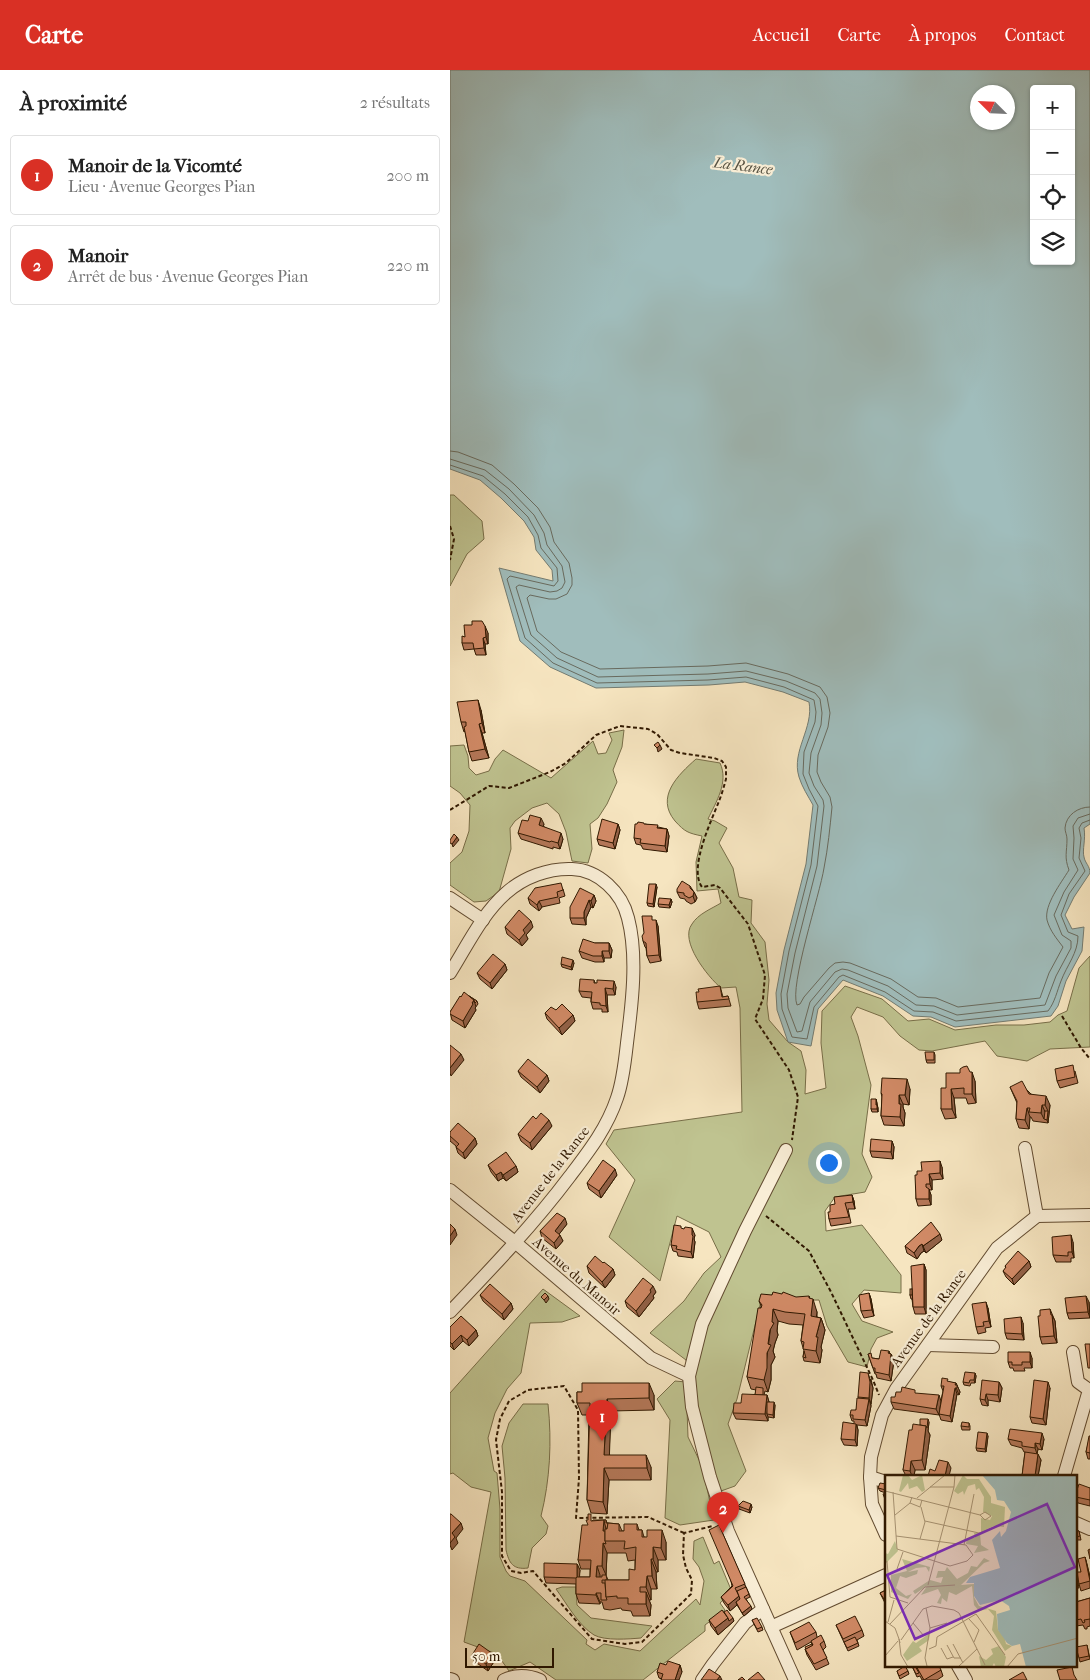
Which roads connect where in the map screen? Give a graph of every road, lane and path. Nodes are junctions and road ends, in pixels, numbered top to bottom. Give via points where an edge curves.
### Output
1 (450, 526) edge
2 (450, 560) edge
3 (450, 810) edge
4 (450, 898) edge
5 (483, 920) junction
6 (450, 973) edge
7 (1062, 1016) dead end
8 (1090, 1059) edge
9 (1025, 1148) dead end
10 (786, 1150) joint
11 (450, 1190) edge
12 (756, 1209) junction
13 (1090, 1215) edge
14 (1037, 1216) junction
15 (516, 1243) junction
16 (450, 1312) edge
17 (928, 1345) junction
18 (993, 1346) dead end
19 (1073, 1352) dead end
20 (690, 1376) junction
21 (1090, 1390) edge
22 (885, 1411) junction
23 (1064, 1475) edge
24 (870, 1477) junction
25 (885, 1482) edge
26 (725, 1523) junction
27 (1078, 1524) edge
28 (1090, 1529) edge
29 (684, 1533) junction
30 (885, 1533) edge
31 (885, 1575) edge
32 (763, 1609) junction
33 (770, 1626) junction
34 (959, 1668) edge
35 (504, 1680) edge
36 (540, 1680) edge
37 (702, 1680) edge
38 (794, 1680) edge
39 (966, 1680) edge

1 - 2 path via 454,539
3 - 10 path via 489,786 509,788 550,772 566,763 596,734 620,726 648,729 671,750 722,761 726,767 726,779 700,855 699,883 702,887 715,885 720,888 748,924 766,975 763,999 755,1019 789,1070 798,1097 793,1138
4 - 5 street
5 - 6 street, Avenue de la Rance
5 - 15 street, Avenue de la Rance via 518,883 551,870 578,869 590,872 613,889 628,917 631,939 630,1017 623,1074 609,1119 597,1141
7 - 8 path
9 - 14 street
10 - 12 street
11 - 15 street, Avenue du Manoir
12 - 20 street via 702,1324
12 - 22 path via 809,1252 831,1292
13 - 14 street
14 - 17 street, Avenue de la Rance via 998,1248
15 - 16 street, Avenue de la Rance
15 - 20 street, Avenue du Manoir via 651,1358
17 - 18 street
17 - 22 street, Avenue de la Rance via 896,1389
19 - 21 street via 1078,1382
20 - 26 street via 692,1407
21 - 23 street
22 - 24 street, Avenue de la Rance via 871,1457
24 - 25 street
24 - 30 street, Avenue de la Rance via 872,1504
26 - 29 path
26 - 32 street
27 - 28 street
29 - 29 path via 683,1556 692,1580 690,1594 642,1642 625,1644 592,1639 533,1571 511,1572 502,1556 502,1492 496,1440 508,1401 528,1390 564,1386 578,1410 576,1518 648,1517
31 - 33 street
32 - 33 street
32 - 37 street via 745,1623
33 - 38 street
34 - 39 street
35 - 36 street via 528,1676

